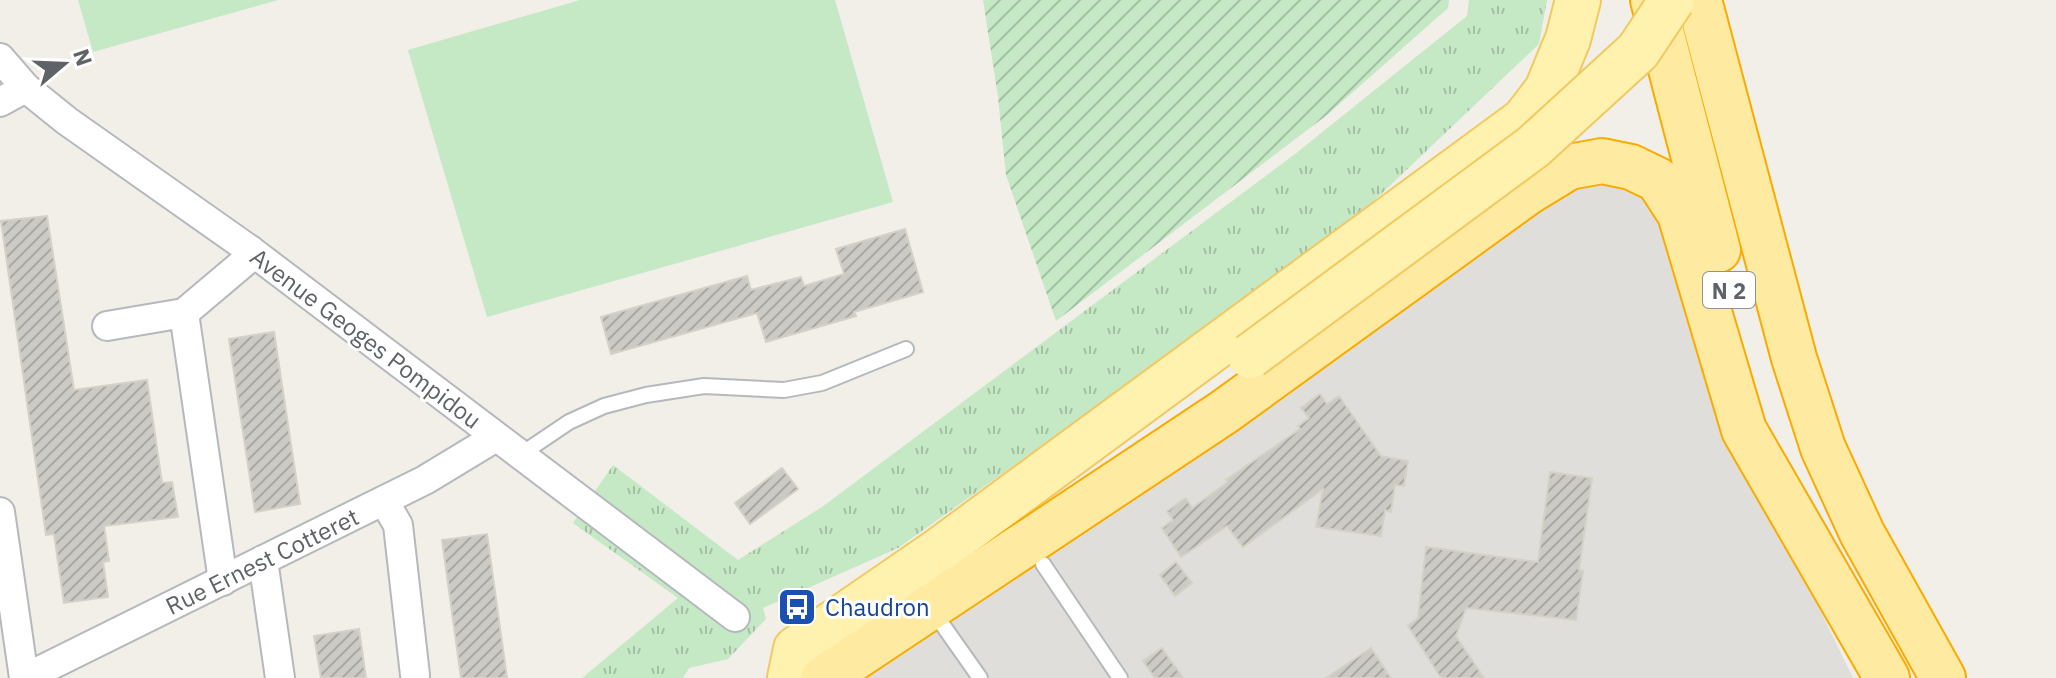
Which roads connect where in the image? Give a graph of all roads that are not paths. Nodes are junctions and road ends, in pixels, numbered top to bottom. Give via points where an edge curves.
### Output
1 (1578, 0) edge
2 (1653, 0) edge
3 (1672, 0) edge
4 (1699, 0) edge
5 (10, 72) edge
6 (0, 102) edge
7 (250, 250) junction
8 (184, 313) junction
9 (107, 326) dead end
10 (906, 349) dead end
11 (496, 437) junction
12 (520, 455) junction
13 (384, 501) junction
14 (0, 512) edge
15 (263, 560) junction
16 (1043, 564) dead end
17 (1826, 574) junction
18 (223, 581) junction
19 (735, 617) dead end
20 (942, 624) dead end
21 (63, 669) edge
22 (415, 675) dead end
23 (24, 678) edge
24 (280, 678) edge
25 (790, 678) edge
26 (801, 678) edge
27 (824, 678) edge
28 (980, 678) edge
29 (1120, 678) edge
30 (1887, 678) edge
31 (1943, 678) edge

1 - 25 main road via 1547,90 1524,120 937,552 796,649
2 - 17 highway, N 2 via 1752,376
3 - 26 main road, bridge via 1638,51 1533,147 1073,487
4 - 31 highway, N 2 via 1823,448 1862,533
5 - 6 street
5 - 7 street, Avenue Geoges Pompidou via 67,121
7 - 8 street via 248,259
7 - 11 street, Avenue Geoges Pompidou
8 - 9 street
8 - 18 street
10 - 12 lane via 822,383 784,390 704,386 604,406
11 - 12 street, Avenue Geoges Pompidou
11 - 13 street, Rue Ernest Cotteret
12 - 19 street, Avenue Geoges Pompidou
13 - 15 street, Rue Ernest Cotteret
13 - 22 street via 398,525
14 - 23 street, Rue Ernest Cotteret
15 - 18 street, Rue Ernest Cotteret
15 - 24 street
16 - 29 lane
17 - 27 highway via 1744,430 1680,214 1658,180 1602,161 1569,167 1528,192 1224,412
17 - 30 highway, N 2
18 - 21 street, Rue Ernest Cotteret
20 - 28 lane
21 - 23 street, Rue Ernest Cotteret

